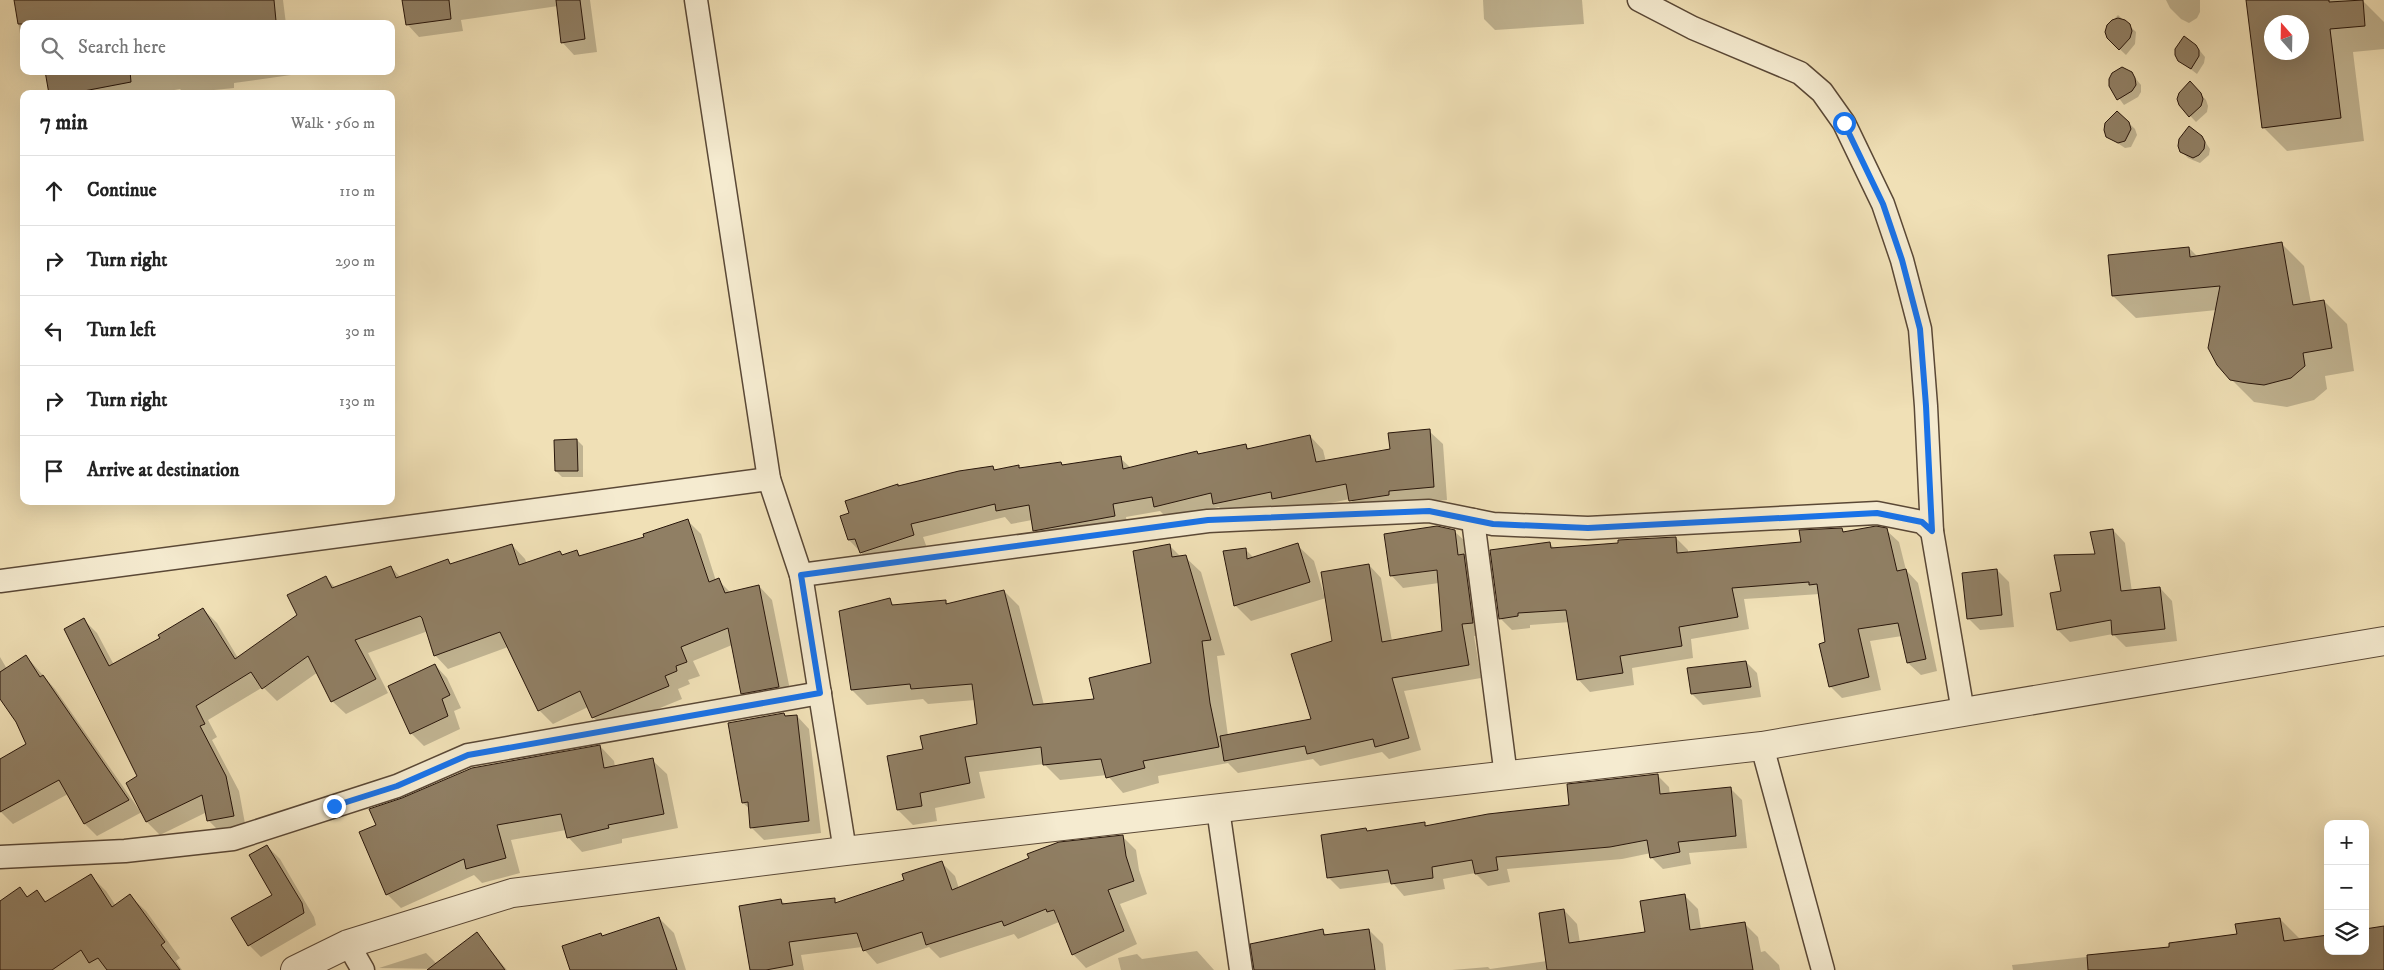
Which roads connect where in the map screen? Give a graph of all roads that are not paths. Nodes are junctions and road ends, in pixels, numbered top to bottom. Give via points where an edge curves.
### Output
1 (696, 0) edge
2 (1639, 0) edge
3 (768, 479) junction
4 (1474, 520) junction
5 (1932, 531) junction
6 (801, 575) junction
7 (0, 580) edge
8 (2384, 641) edge
9 (820, 693) junction
10 (1963, 712) junction
11 (1762, 746) junction
12 (1506, 776) junction
13 (1218, 809) junction
14 (845, 852) junction
15 (0, 857) edge
16 (348, 944) junction
17 (295, 970) edge
18 (363, 970) edge
19 (1241, 970) edge
20 (1823, 970) edge

1 - 3 street
2 - 5 street via 1694,28 1800,73 1822,92 1844,123 1883,204 1920,329
3 - 6 street
3 - 7 street
4 - 5 street via 1493,524 1588,528 1877,513 1922,522
4 - 6 street via 1429,511 1208,520
4 - 12 street
5 - 10 street
6 - 9 street
8 - 10 street
9 - 14 street
9 - 15 street via 468,755 397,786 233,839 125,851
10 - 11 street
11 - 12 street
11 - 20 street
12 - 13 street
13 - 14 street
13 - 19 street
14 - 16 street via 512,893
16 - 17 street
16 - 18 street

